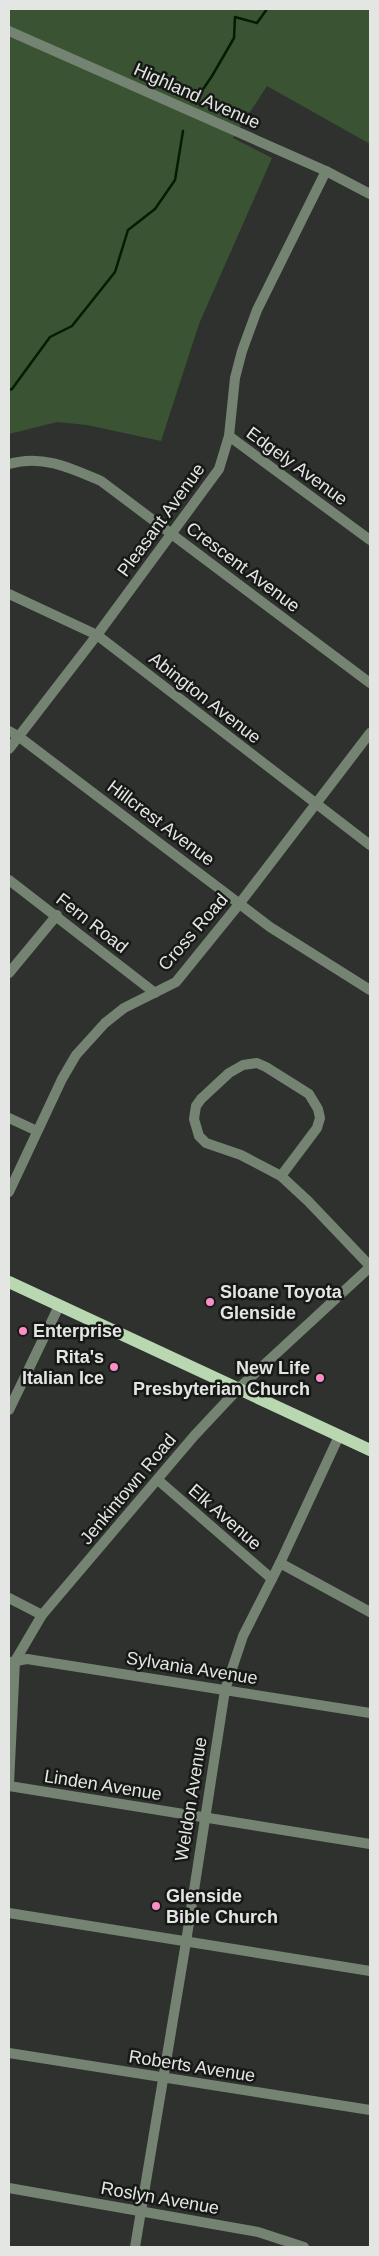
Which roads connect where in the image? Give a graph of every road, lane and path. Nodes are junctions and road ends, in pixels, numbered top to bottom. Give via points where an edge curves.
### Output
1 (9, 31) edge
2 (326, 171) junction
3 (370, 194) edge
4 (229, 436) junction
5 (9, 464) edge
6 (172, 533) junction
7 (370, 540) edge
8 (9, 594) edge
9 (97, 635) junction
10 (370, 684) edge
11 (14, 733) edge
12 (370, 733) edge
13 (9, 749) edge
14 (316, 803) junction
15 (370, 845) edge
16 (9, 880) edge
17 (240, 903) junction
18 (57, 915) junction
19 (9, 973) edge
20 (370, 990) edge
21 (155, 993) junction
22 (9, 1118) edge
23 (37, 1131) junction
24 (281, 1176) junction
25 (9, 1192) edge
26 (370, 1267) edge
27 (9, 1282) edge
28 (59, 1306) junction
29 (239, 1388) junction
30 (9, 1410) edge
31 (339, 1436) junction
32 (370, 1450) edge
33 (158, 1480) junction
34 (280, 1563) junction
35 (272, 1579) junction
36 (9, 1598) edge
37 (370, 1612) edge
38 (42, 1615) junction
39 (12, 1661) edge
40 (225, 1690) junction
41 (370, 1713) edge
42 (9, 1785) edge
43 (205, 1816) junction
44 (370, 1844) edge
45 (9, 1914) edge
46 (186, 1942) junction
47 (370, 1971) edge
48 (9, 2053) edge
49 (162, 2078) junction
50 (370, 2110) edge
51 (9, 2188) edge
52 (141, 2211) junction
53 (135, 2247) edge
54 (304, 2247) edge

1 - 2 street, Highland Avenue
2 - 3 street, Highland Avenue
2 - 4 street, Pleasant Avenue via 257,310 242,350 235,378
4 - 6 street, Pleasant Avenue via 219,469
4 - 7 street, Edgely Avenue
5 - 6 street, Crescent Avenue via 38,460 63,464 101,481
6 - 9 street, Pleasant Avenue
6 - 10 street, Crescent Avenue
8 - 9 street, Abington Avenue
9 - 11 street, Pleasant Avenue
9 - 14 street, Abington Avenue
11 - 13 street, Pleasant Avenue
11 - 17 street, Hillcrest Avenue
12 - 14 street, Cross Road
14 - 15 street, Abington Avenue
14 - 17 street, Cross Road
16 - 18 street, Fern Road
17 - 20 street, Hillcrest Avenue via 270,927
17 - 21 street, Cross Road via 176,982
18 - 19 street
18 - 21 street, Fern Road
21 - 23 street, Cross Road via 124,1008 76,1054
22 - 23 street
23 - 25 street, Cross Road
24 - 24 street via 240,1155 206,1143 199,1136 194,1119 196,1106 243,1065 257,1063 266,1067 309,1094 318,1109 317,1128
24 - 26 street
26 - 29 street, Jenkintown Road
27 - 28 main road
28 - 29 main road
28 - 30 street
29 - 31 main road
29 - 33 street, Jenkintown Road
31 - 32 main road
31 - 34 street, Weldon Avenue
33 - 35 street, Elk Avenue
33 - 38 street, Jenkintown Road
34 - 35 street, Weldon Avenue
34 - 37 street
35 - 40 street, Weldon Avenue via 243,1636
36 - 38 street
38 - 39 street, Jenkintown Road
39 - 40 street, Sylvania Avenue via 27,1659
39 - 42 street, Jenkintown Road
40 - 41 street, Sylvania Avenue
40 - 43 street, Weldon Avenue
42 - 43 street, Linden Avenue
43 - 44 street, Linden Avenue
43 - 46 street, Weldon Avenue
45 - 46 street
46 - 47 street
46 - 49 street, Weldon Avenue
48 - 49 street, Roberts Avenue
49 - 50 street, Roberts Avenue
49 - 52 street, Weldon Avenue
51 - 52 street, Roslyn Avenue
52 - 53 street, Weldon Avenue
52 - 54 street, Roslyn Avenue via 258,2232

